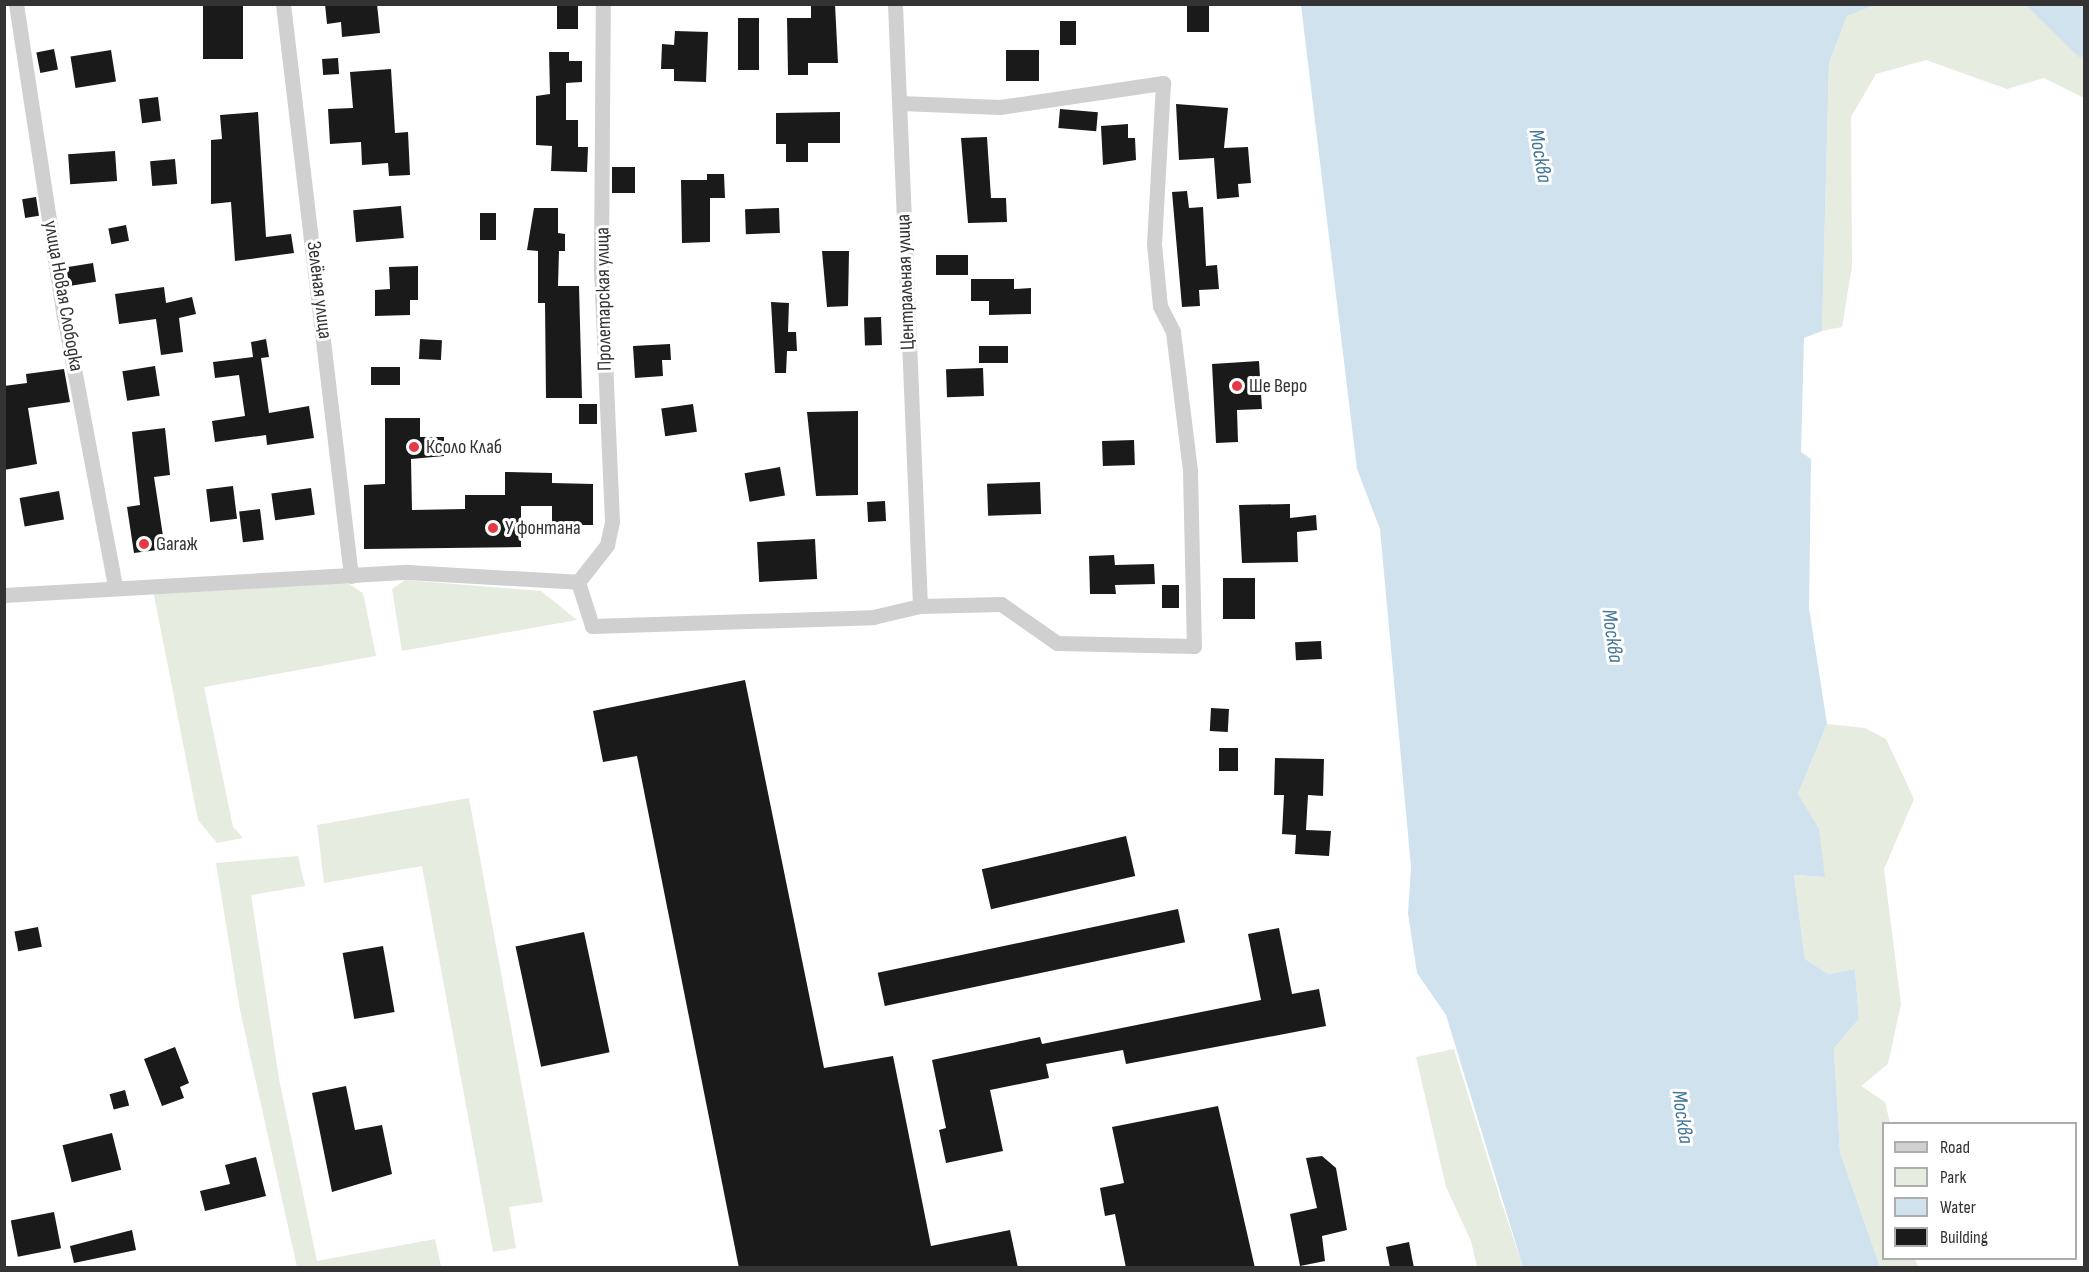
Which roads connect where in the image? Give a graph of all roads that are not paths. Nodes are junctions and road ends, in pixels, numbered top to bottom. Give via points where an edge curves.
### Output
1 (16, 4) edge
2 (283, 4) edge
3 (603, 4) edge
4 (895, 4) edge
5 (900, 103) junction
6 (351, 576) junction
7 (578, 582) junction
8 (115, 587) junction
9 (4, 595) edge
10 (920, 606) junction

1 - 8 street, улица Новая Слободка via 64,316
2 - 6 street, Зелёная улица
3 - 7 street, Пролетарская улица via 602,265 612,521 607,545
4 - 5 street, Центральная улица
5 - 10 street, Центральная улица
5 - 10 street via 1000,106 1162,83 1154,244 1160,306 1173,332 1190,471 1194,646 1057,643 1000,604
6 - 7 street via 407,572
6 - 8 street
7 - 10 street via 592,626 873,616
8 - 9 street

